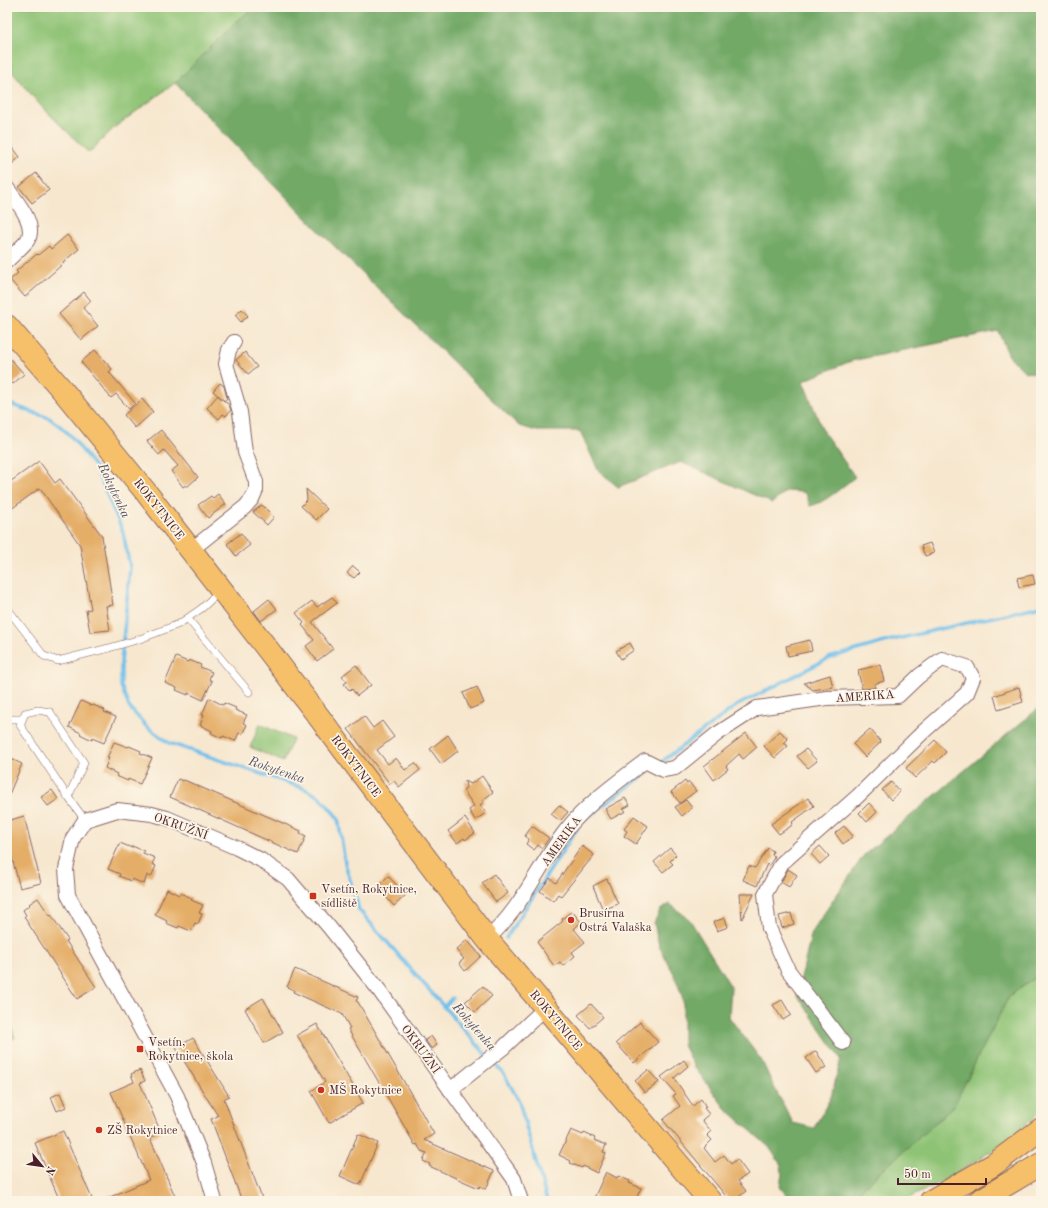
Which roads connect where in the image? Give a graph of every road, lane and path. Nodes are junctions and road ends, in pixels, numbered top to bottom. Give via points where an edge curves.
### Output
1 (7, 188) edge
2 (7, 261) edge
3 (7, 326) edge
4 (234, 342) dead end
5 (191, 550) junction
6 (221, 590) junction
7 (7, 608) edge
8 (188, 619) junction
9 (249, 692) dead end
10 (21, 719) junction
11 (7, 720) edge
12 (68, 797) junction
13 (85, 820) junction
14 (487, 939) junction
15 (545, 1008) junction
16 (843, 1043) dead end
17 (450, 1090) junction
18 (1041, 1129) edge
19 (1041, 1164) edge
20 (990, 1197) edge
21 (215, 1201) edge
22 (521, 1201) edge
23 (710, 1201) edge
24 (931, 1201) edge

1 - 2 street via 20,205 30,230 26,241
3 - 5 main road, ROKYTNICE via 64,392
4 - 5 street via 226,364 240,412 246,452 256,482 256,490 245,507
5 - 6 main road, ROKYTNICE
6 - 8 lane
6 - 14 main road, ROKYTNICE
7 - 8 lane via 44,656 58,661 136,640
8 - 9 lane
10 - 11 lane
10 - 12 lane via 20,726
10 - 12 lane via 25,713 38,710 50,712 84,763
12 - 13 lane
13 - 17 street, OKRUŽNÍ via 117,810 167,818 261,860 288,879 379,990
13 - 21 street via 73,838 66,869 68,895 177,1096 204,1163
14 - 15 main road, ROKYTNICE
14 - 16 street, AMERIKA via 503,924 566,830 645,761 663,770 675,768 717,734 758,708 827,698 898,696 942,659 967,667 973,678 967,693 858,796 782,862 765,894 769,928 788,970
15 - 17 street via 504,1047
15 - 23 main road, ROKYTNICE
17 - 22 street, OKRUŽNÍ via 514,1179
18 - 24 main road via 993,1165
19 - 20 main road

